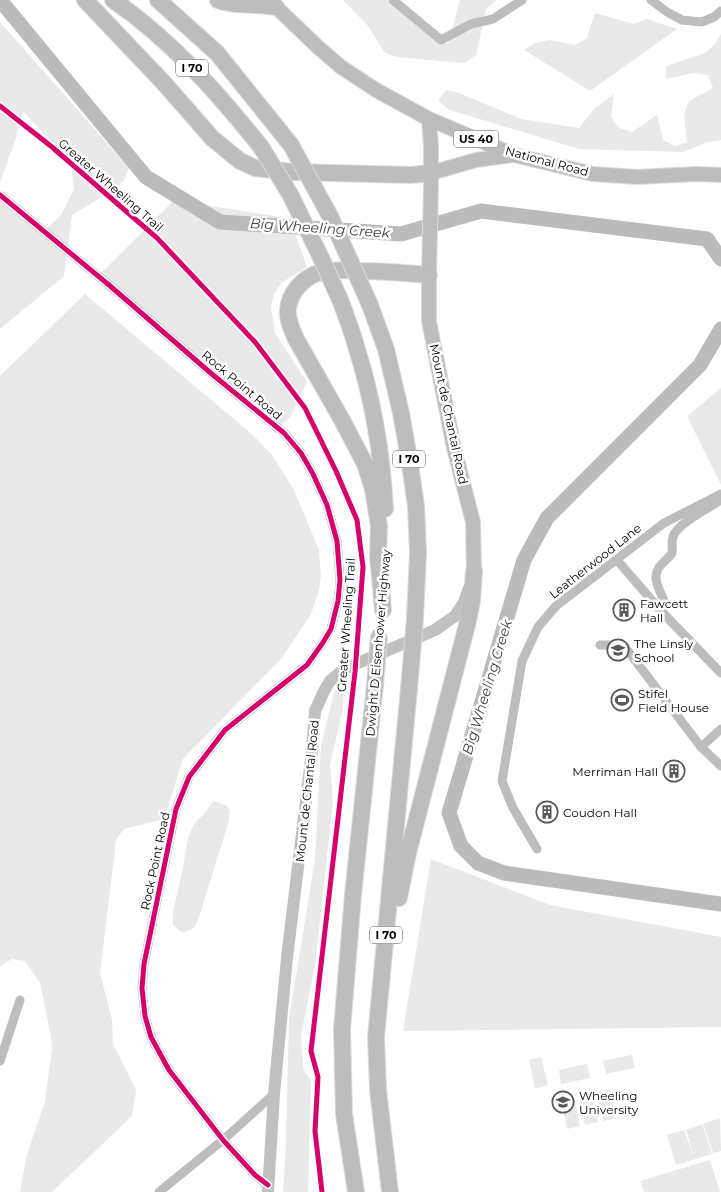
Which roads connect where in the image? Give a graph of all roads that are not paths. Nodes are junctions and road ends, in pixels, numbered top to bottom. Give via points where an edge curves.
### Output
1 (85, 0) edge
2 (113, 0) edge
3 (158, 0) edge
4 (218, 0) edge
5 (522, 0) edge
6 (652, 0) edge
7 (395, 1) edge
8 (274, 4) edge
9 (721, 11) edge
10 (429, 118) junction
11 (514, 155) junction
12 (721, 175) edge
13 (431, 179) junction
14 (0, 195) edge
15 (429, 268) junction
16 (721, 494) edge
17 (721, 500) edge
18 (617, 560) junction
19 (474, 572) junction
20 (382, 610) junction
21 (661, 611) junction
22 (600, 645) dead end
23 (721, 673) edge
24 (721, 729) edge
25 (701, 747) junction
26 (721, 766) edge
27 (537, 849) dead end
28 (381, 986) junction
29 (20, 1000) dead end
30 (0, 1061) edge
31 (274, 1094) junction
32 (383, 1138) junction
33 (223, 1140) junction
34 (268, 1188) edge
35 (159, 1192) edge
36 (356, 1192) edge
37 (390, 1192) edge
38 (400, 1192) edge

1 - 13 highway via 212,138 240,161 255,168 292,172 411,175
2 - 20 highway, Dwight D Eisenhower Highway / I 70, bridge via 153,31 229,107 261,147 290,194 323,262 356,344 377,431 387,534
3 - 28 highway, I 70, bridge via 216,53 290,145 330,216 370,304 386,349 401,413 416,506 418,553 410,678
4 - 8 highway via 238,5
5 - 7 street via 493,19 471,24 441,40
6 - 9 street via 682,20 702,22
8 - 10 main road, National Road / US 40 via 341,67 384,95
10 - 11 main road, National Road / US 40
10 - 13 main road, Mount de Chantal Road
11 - 12 main road, National Road / US 40 via 593,174 637,177
11 - 13 main road via 476,160
13 - 15 main road, Mount de Chantal Road
14 - 33 street, Rock Point Road via 284,433 313,474 327,505 337,541 338,601 331,629 322,644 307,665 225,730 189,777 176,809 144,964 142,988 151,1037 169,1070
15 - 19 main road, Mount de Chantal Road via 429,321 472,522
15 - 20 highway via 319,273 298,286 288,311 291,329 342,420 373,489 379,526
16 - 18 street, Leatherwood Lane via 664,523
17 - 21 street via 678,528 673,536 672,553 660,566 656,579 664,601
18 - 21 street
18 - 27 street, Leatherwood Lane via 556,606 538,627 522,661 502,781 513,808
19 - 28 highway via 468,622 408,852
19 - 31 street, Mount de Chantal Road via 464,602 455,616 435,630 344,669 330,681 316,711
20 - 36 highway, Dwight D Eisenhower Highway / I 70, bridge via 342,1030 344,1114
21 - 23 street
22 - 25 street via 624,647
24 - 25 street
25 - 26 street
28 - 32 highway, I 70 via 376,1037
29 - 30 street
31 - 33 street
31 - 34 street, Mount de Chantal Road
32 - 37 highway, I 70
32 - 38 highway
33 - 34 street, Rock Point Road
33 - 35 street

